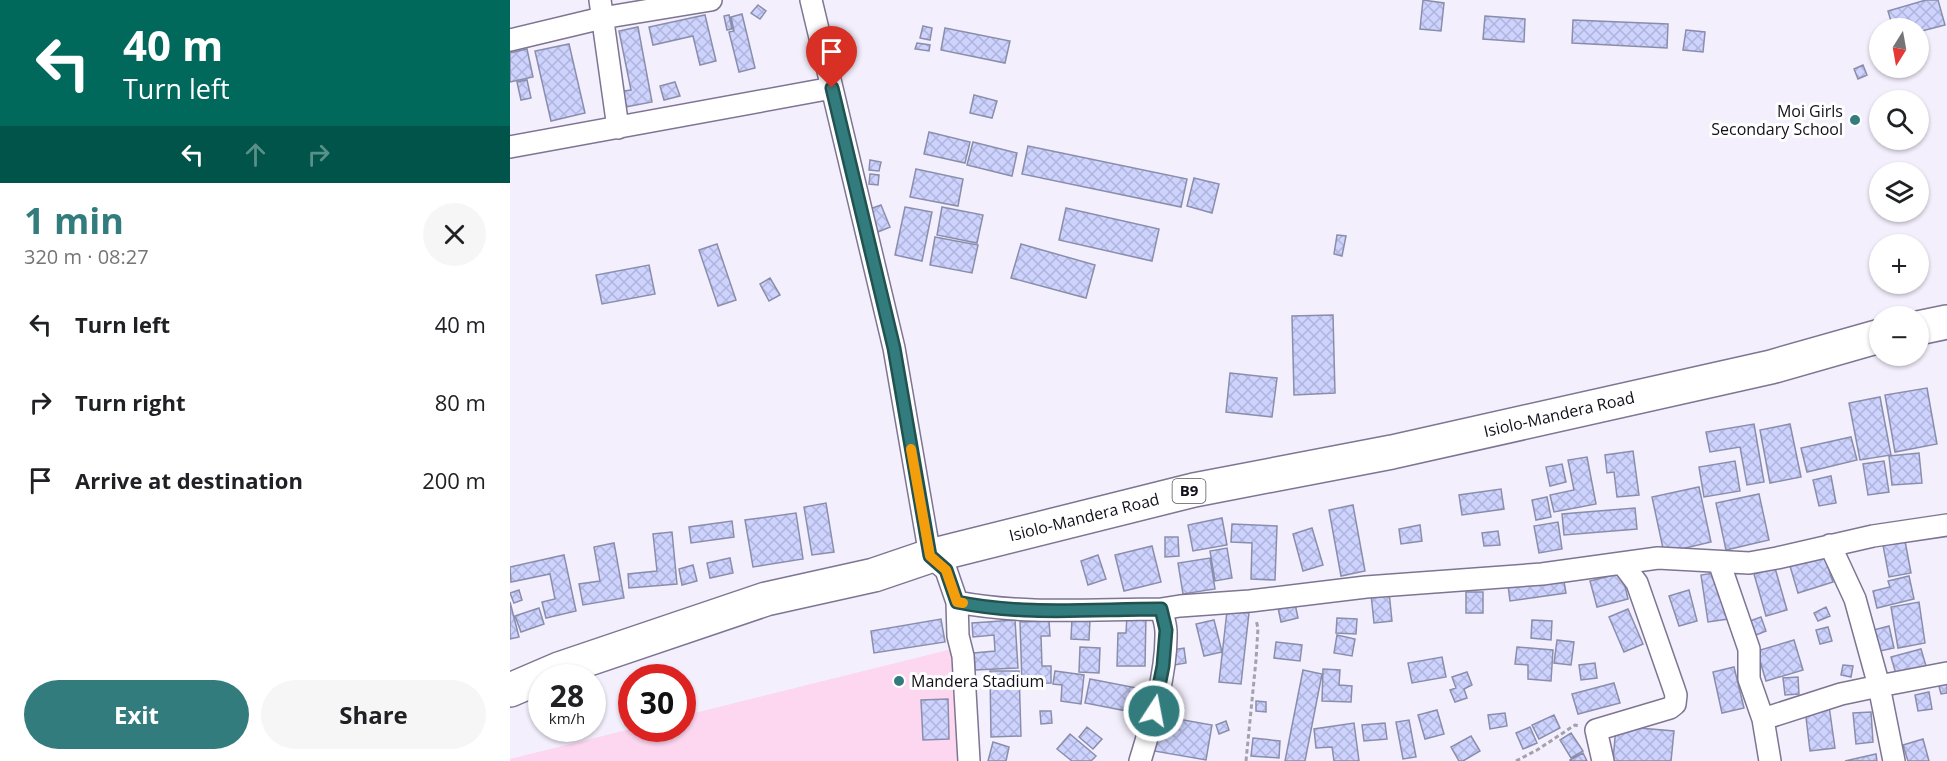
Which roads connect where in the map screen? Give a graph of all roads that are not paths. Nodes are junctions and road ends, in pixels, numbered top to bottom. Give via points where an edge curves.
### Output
1 (711, 0) edge
2 (810, 0) edge
3 (601, 9) edge
4 (510, 40) edge
5 (832, 88) junction
6 (618, 128) junction
7 (510, 147) edge
8 (1947, 322) edge
9 (1929, 326) edge
10 (1869, 339) edge
11 (1947, 525) edge
12 (1830, 545) junction
13 (930, 556) junction
14 (1719, 562) junction
15 (1622, 563) junction
16 (957, 602) junction
17 (1161, 609) junction
18 (1947, 673) edge
19 (1879, 686) junction
20 (510, 690) edge
21 (1763, 719) junction
22 (1768, 760) edge
23 (969, 761) edge
24 (1140, 761) edge
25 (1604, 761) edge
26 (1894, 761) edge

1 - 3 street
2 - 5 street
3 - 4 street
3 - 6 street
5 - 6 street
5 - 13 street via 894,348
6 - 7 street
8 - 9 highway
10 - 13 highway, Isiolo-Mandera Road / B9 via 1771,367 1392,452 1194,490
11 - 12 street
12 - 14 street via 1768,560
12 - 19 street via 1855,599
13 - 16 street via 946,570
13 - 20 highway, Isiolo-Mandera Road / B9 via 874,575 766,599 560,669
14 - 15 street via 1658,558
14 - 21 street via 1749,649 1749,679
15 - 17 street via 1542,574 1366,587
15 - 25 street via 1637,583 1676,696 1675,704 1660,711 1596,730
16 - 17 street via 1028,610
16 - 23 street
17 - 24 street via 1166,630 1163,666
18 - 19 street
19 - 21 street
19 - 26 street
21 - 22 street

